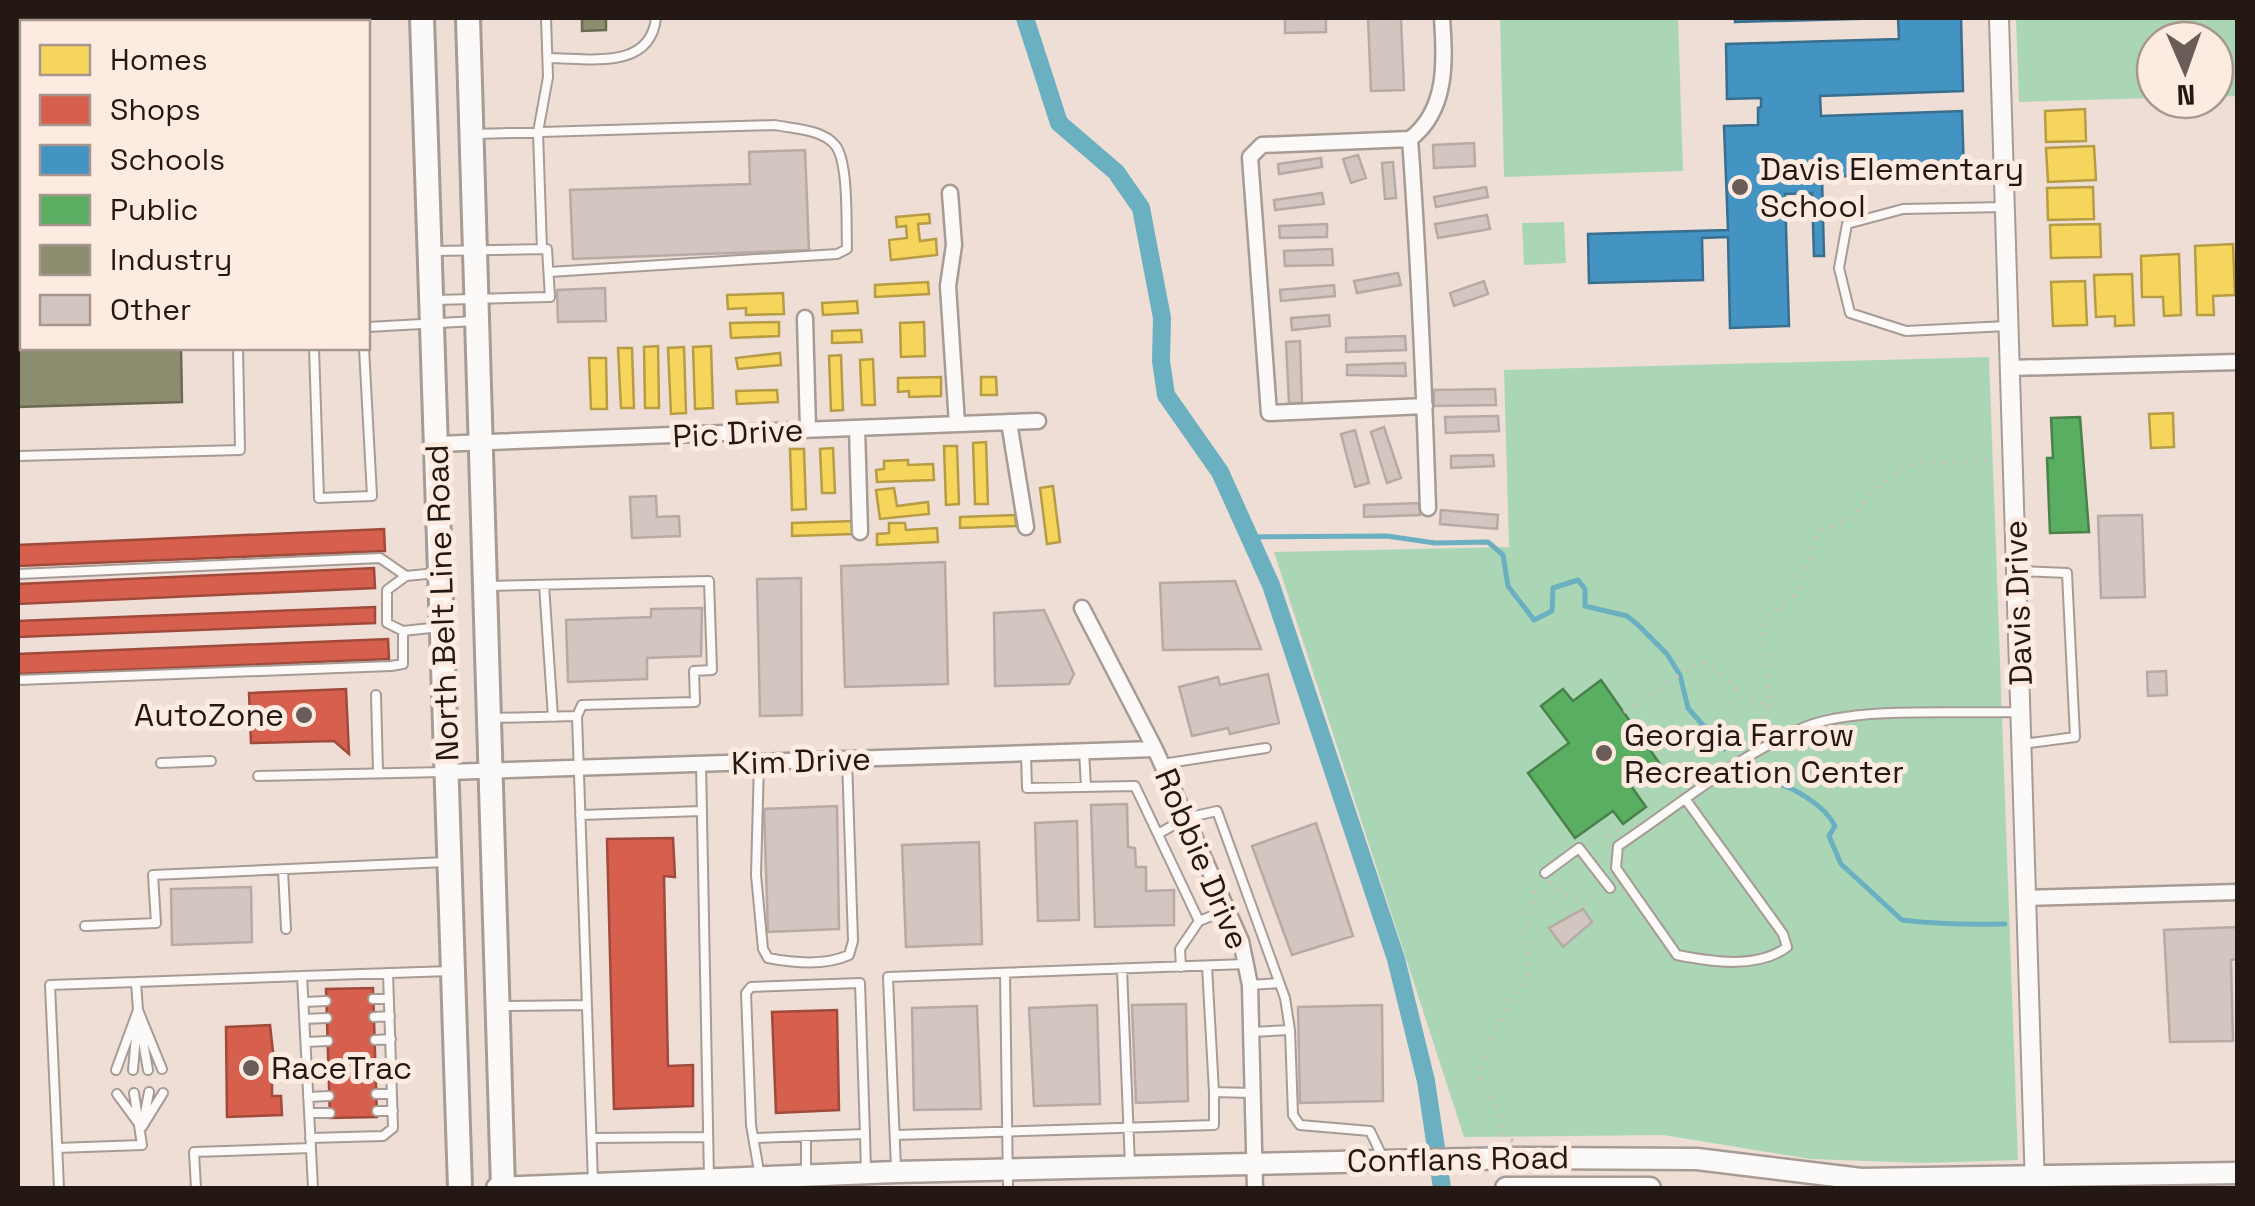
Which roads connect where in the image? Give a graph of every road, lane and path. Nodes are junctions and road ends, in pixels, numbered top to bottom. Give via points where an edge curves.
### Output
1 (422, 18) edge
2 (468, 18) edge
3 (546, 18) edge
4 (656, 18) edge
5 (1442, 18) edge
6 (1998, 18) edge
7 (548, 58) junction
8 (538, 132) junction
9 (471, 134) junction
10 (1410, 140) junction
11 (950, 193) dead end
12 (2005, 207) junction
13 (542, 249) junction
14 (474, 250) junction
15 (430, 251) junction
16 (548, 272) junction
17 (475, 310) junction
18 (432, 311) junction
19 (805, 318) dead end
20 (370, 326) edge
21 (2009, 326) junction
22 (238, 350) edge
23 (314, 350) edge
24 (364, 350) edge
25 (2238, 362) edge
26 (2010, 368) junction
27 (1425, 406) junction
28 (1038, 421) dead end
29 (1009, 422) junction
30 (957, 424) junction
31 (857, 428) junction
32 (808, 429) junction
33 (479, 443) junction
34 (437, 444) junction
35 (18, 456) edge
36 (1994, 460) dead end
37 (1428, 508) dead end
38 (1026, 527) dead end
39 (860, 532) dead end
40 (2017, 571) junction
41 (441, 572) junction
42 (18, 574) edge
43 (406, 576) junction
44 (544, 585) junction
45 (484, 586) junction
46 (1082, 608) dead end
47 (443, 626) junction
48 (403, 631) junction
49 (18, 680) edge
50 (376, 695) dead end
51 (1770, 705) junction
52 (1624, 712) dead end
53 (2022, 712) junction
54 (576, 716) junction
55 (552, 717) junction
56 (488, 718) junction
57 (1750, 743) dead end
58 (2022, 744) junction
59 (1266, 748) dead end
60 (1155, 749) junction
61 (1084, 752) junction
62 (1026, 753) junction
63 (847, 759) junction
64 (211, 761) dead end
65 (759, 762) junction
66 (161, 763) dead end
67 (701, 764) junction
68 (1162, 764) junction
69 (578, 768) junction
70 (378, 771) junction
71 (490, 771) junction
72 (448, 772) junction
73 (258, 776) dead end
74 (1086, 787) junction
75 (1686, 800) junction
76 (702, 811) junction
77 (580, 815) junction
78 (1186, 818) junction
79 (1636, 818) dead end
80 (1158, 834) junction
81 (1603, 849) dead end
82 (450, 862) junction
83 (283, 870) junction
84 (1545, 872) junction
85 (1610, 888) joint
86 (2238, 892) edge
87 (2027, 898) junction
88 (1227, 910) junction
89 (1199, 920) junction
90 (85, 926) dead end
91 (286, 929) dead end
92 (1246, 964) junction
93 (1206, 966) junction
94 (1181, 967) junction
95 (1122, 969) junction
96 (454, 971) junction
97 (388, 973) junction
98 (1005, 973) junction
99 (302, 976) junction
100 (136, 982) junction
101 (1279, 982) junction
102 (1250, 985) junction
103 (389, 998) junction
104 (373, 999) dead end
105 (326, 1001) dead end
106 (304, 1002) junction
107 (587, 1005) junction
108 (497, 1006) junction
109 (138, 1010) junction
110 (374, 1016) dead end
111 (390, 1016) junction
112 (327, 1018) dead end
113 (304, 1019) junction
114 (1290, 1030) junction
115 (1251, 1032) junction
116 (375, 1040) dead end
117 (390, 1040) junction
118 (328, 1041) dead end
119 (306, 1042) junction
120 (392, 1068) junction
121 (162, 1069) dead end
122 (376, 1069) dead end
123 (116, 1070) dead end
124 (134, 1070) dead end
125 (148, 1070) dead end
126 (329, 1070) dead end
127 (307, 1072) junction
128 (149, 1092) dead end
129 (163, 1092) dead end
130 (1214, 1092) junction
131 (134, 1093) dead end
132 (1253, 1093) junction
133 (117, 1094) dead end
134 (376, 1094) dead end
135 (392, 1094) junction
136 (330, 1096) dead end
137 (308, 1097) junction
138 (377, 1111) dead end
139 (393, 1111) junction
140 (309, 1113) junction
141 (330, 1113) dead end
142 (142, 1127) junction
143 (1128, 1128) junction
144 (1010, 1132) junction
145 (866, 1134) junction
146 (894, 1135) junction
147 (806, 1136) junction
148 (707, 1137) junction
149 (592, 1138) junction
150 (755, 1138) junction
151 (310, 1143) junction
152 (1514, 1146) dead end
153 (57, 1148) junction
154 (1661, 1158) junction
155 (1391, 1160) junction
156 (1255, 1163) junction
157 (1130, 1166) junction
158 (896, 1172) junction
159 (866, 1173) junction
160 (2238, 1173) edge
161 (760, 1177) junction
162 (708, 1178) junction
163 (1009, 1179) edge
164 (798, 1180) edge
165 (593, 1182) junction
166 (2035, 1183) edge
167 (58, 1188) edge
168 (196, 1188) edge
169 (312, 1188) edge
170 (460, 1188) edge
171 (501, 1188) edge
172 (1255, 1188) edge
173 (1506, 1188) edge
174 (1518, 1188) edge
175 (1650, 1188) edge
176 (1662, 1188) edge

1 - 15 main road, North Belt Line Road
2 - 9 main road, North Belt Line Road
3 - 7 lane
4 - 7 lane via 642,52
5 - 10 street via 1445,72 1436,102
6 - 12 street, Davis Drive
7 - 8 lane
8 - 9 lane
8 - 13 lane
8 - 16 lane via 775,126 817,133 835,144 842,159 846,249 837,254
9 - 14 main road, North Belt Line Road
10 - 27 street
10 - 27 street via 1262,145 1250,156 1269,413
11 - 30 street
12 - 21 street, Davis Drive
12 - 21 lane via 1903,209 1847,224 1839,268 1850,313 1906,332
13 - 14 lane
13 - 16 lane
14 - 15 lane
14 - 17 main road, North Belt Line Road
15 - 18 main road, North Belt Line Road
16 - 17 lane via 550,297
17 - 18 lane
17 - 18 lane
17 - 33 main road, North Belt Line Road
18 - 20 lane
18 - 34 main road, North Belt Line Road
19 - 32 street
21 - 26 street, Davis Drive
22 - 35 lane via 240,450
23 - 24 lane via 319,498 372,496
25 - 26 street
26 - 40 street, Davis Drive
27 - 37 street
28 - 29 street, Pic Drive
29 - 30 street, Pic Drive
29 - 38 street
30 - 31 street, Pic Drive
31 - 32 street, Pic Drive
31 - 39 street
32 - 33 street, Pic Drive
33 - 34 street, Pic Drive
33 - 45 main road, North Belt Line Road
34 - 41 main road, North Belt Line Road
36 - 51 path via 1899,470 1851,519 1818,532 1798,594 1762,628
40 - 53 street, Davis Drive
40 - 58 lane via 2067,572 2074,737
41 - 43 lane
41 - 47 main road, North Belt Line Road
42 - 43 lane via 380,558
43 - 48 lane via 387,590 387,623
44 - 45 lane
44 - 54 lane via 709,580 712,670 694,672 695,702 582,705
44 - 55 lane
45 - 56 main road, North Belt Line Road
46 - 60 street, Robbie Drive
47 - 48 lane
47 - 72 main road, North Belt Line Road
48 - 49 lane via 403,664 391,666
50 - 70 lane
51 - 52 path via 1746,699 1708,662
51 - 57 path
53 - 58 street, Davis Drive
53 - 75 lane via 1860,716 1807,726
54 - 55 lane
54 - 69 lane
55 - 56 lane
56 - 71 main road, North Belt Line Road
58 - 87 street, Davis Drive
59 - 68 lane
60 - 61 street, Kim Drive
60 - 68 street, Robbie Drive
61 - 62 street, Kim Drive
61 - 74 lane
62 - 63 street, Kim Drive
62 - 74 lane via 1028,788
63 - 65 street, Kim Drive
63 - 65 lane via 853,941 849,955 834,962 784,961 768,958 764,949 756,876
64 - 66 lane
65 - 67 street, Kim Drive
67 - 69 street, Kim Drive
67 - 76 lane
68 - 78 street, Robbie Drive
69 - 71 street, Kim Drive
69 - 77 lane
70 - 72 lane
70 - 73 lane
71 - 72 street, Kim Drive
71 - 108 main road, North Belt Line Road
72 - 82 main road, North Belt Line Road
74 - 80 lane via 1135,786
75 - 75 lane via 1618,846 1616,868 1677,955 1770,960 1787,947 1783,934
76 - 77 lane
76 - 148 lane
77 - 107 lane
78 - 80 lane
78 - 88 street, Robbie Drive
78 - 101 lane via 1216,811
79 - 81 path via 1614,828
80 - 89 lane
82 - 83 lane
82 - 96 main road, North Belt Line Road
83 - 90 lane via 154,875 156,923
83 - 91 lane
84 - 85 path via 1562,894 1584,905
84 - 85 lane via 1579,848
84 - 152 path via 1536,880 1524,939 1525,982 1481,1064 1500,1132
86 - 87 street
87 - 166 street, Davis Drive
88 - 89 lane
88 - 92 street, Robbie Drive
89 - 94 lane via 1180,949
92 - 93 lane
92 - 102 street, Robbie Drive
93 - 94 lane
93 - 130 lane
94 - 95 lane
95 - 98 lane
95 - 143 lane
96 - 97 lane
96 - 170 main road, North Belt Line Road
97 - 99 lane
97 - 103 lane
98 - 144 lane
98 - 146 lane via 888,977
99 - 100 lane
99 - 106 lane
100 - 109 lane
100 - 153 lane via 50,985
101 - 102 lane
101 - 114 lane
102 - 115 street, Robbie Drive
103 - 104 lane
103 - 111 lane
105 - 106 lane
106 - 113 lane
107 - 108 lane
107 - 149 lane
108 - 171 main road, North Belt Line Road
109 - 121 lane
109 - 123 lane
109 - 124 lane
109 - 125 lane
110 - 111 lane
111 - 117 lane
112 - 113 lane
113 - 119 lane
114 - 115 lane
114 - 155 lane via 1293,1115 1300,1125 1370,1131
115 - 132 street, Robbie Drive
116 - 117 lane
117 - 120 lane
118 - 119 lane
119 - 127 lane
120 - 122 lane
120 - 135 lane
126 - 127 lane
127 - 137 lane
128 - 142 lane
129 - 142 lane
130 - 132 lane
130 - 143 lane via 1214,1125
131 - 142 lane
132 - 156 street, Robbie Drive
133 - 142 lane
134 - 135 lane
135 - 139 lane
136 - 137 lane
137 - 140 lane
138 - 139 lane
139 - 151 lane via 393,1128 383,1136
140 - 141 lane
140 - 151 lane
142 - 153 lane via 142,1145
143 - 144 lane
143 - 157 lane
144 - 146 lane
144 - 163 lane
145 - 147 lane
145 - 150 lane via 864,994 855,980 760,984 746,994
145 - 159 lane
146 - 158 lane
147 - 150 lane
147 - 164 lane
148 - 149 lane
148 - 162 lane
149 - 165 lane
150 - 161 lane
151 - 168 lane via 194,1152
151 - 169 lane
153 - 167 lane
154 - 155 main road, Conflans Road
154 - 166 main road, Conflans Road via 1861,1180
154 - 176 main road
155 - 156 main road, Conflans Road
156 - 157 main road, Conflans Road
156 - 172 street, Robbie Drive
157 - 163 main road, Conflans Road
158 - 159 main road, Conflans Road
158 - 163 main road, Conflans Road
159 - 164 main road, Conflans Road
160 - 166 main road, Conflans Road
161 - 162 main road, Conflans Road
161 - 164 main road, Conflans Road
162 - 165 main road, Conflans Road
165 - 171 main road, Conflans Road
173 - 174 main road, Conflans Road
174 - 175 main road, Conflans Road

